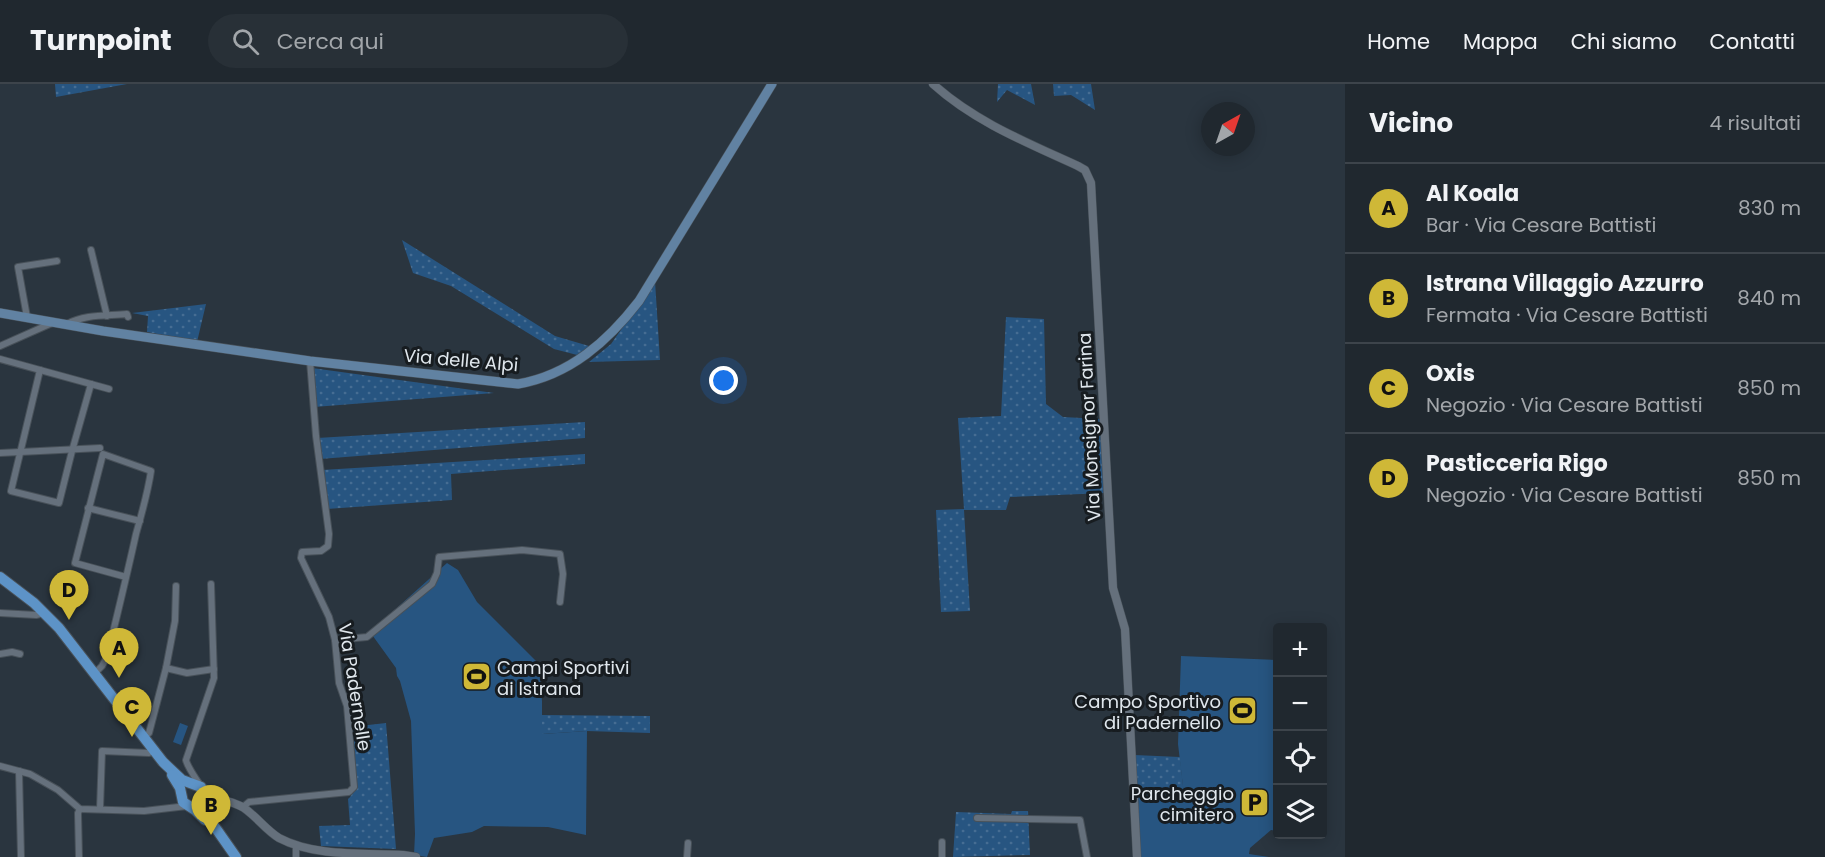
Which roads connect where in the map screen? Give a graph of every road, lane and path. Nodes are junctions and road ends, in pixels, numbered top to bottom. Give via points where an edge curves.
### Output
1 (772, 84) edge
2 (933, 84) edge
3 (91, 250) dead end
4 (57, 261) dead end
5 (0, 313) edge
6 (107, 316) junction
7 (27, 317) junction
8 (128, 317) dead end
9 (53, 322) junction
10 (67, 324) junction
11 (0, 346) edge
12 (0, 358) edge
13 (310, 361) junction
14 (40, 370) junction
15 (91, 384) junction
16 (109, 389) dead end
17 (100, 448) dead end
18 (72, 450) junction
19 (21, 452) junction
20 (0, 453) edge
21 (88, 508) junction
22 (140, 521) junction
23 (0, 577) edge
24 (126, 577) junction
25 (212, 585) dead end
26 (176, 586) dead end
27 (560, 602) dead end
28 (0, 613) edge
29 (44, 613) junction
30 (335, 640) junction
31 (0, 654) edge
32 (20, 654) dead end
33 (166, 668) junction
34 (214, 669) junction
35 (95, 673) junction
36 (143, 738) junction
37 (153, 750) junction
38 (163, 762) junction
39 (0, 766) edge
40 (19, 771) junction
41 (196, 783) junction
42 (181, 793) junction
43 (202, 801) junction
44 (190, 806) junction
45 (240, 806) junction
46 (168, 808) junction
47 (80, 809) junction
48 (100, 809) junction
49 (977, 818) dead end
50 (942, 842) dead end
51 (688, 843) dead end
52 (228, 846) junction
53 (296, 846) junction
54 (337, 855) edge
55 (370, 855) edge
56 (21, 857) edge
57 (79, 857) edge
58 (236, 857) edge
59 (296, 857) edge
60 (416, 857) edge
61 (687, 857) edge
62 (942, 857) edge
63 (1087, 857) edge
64 (1137, 857) edge

1 - 13 main road, Via delle Alpi via 639,301 607,338 555,374 518,384
2 - 64 street, Via Monsignor Farina via 968,111 1085,170 1091,183 1112,576 1125,629
3 - 6 street
4 - 7 street via 18,267
5 - 7 main road, Via delle Alpi
6 - 8 street
6 - 10 street
7 - 9 main road, Via delle Alpi
9 - 10 main road, Via delle Alpi
9 - 11 street
10 - 13 main road, Via delle Alpi
12 - 14 street
13 - 30 street, Via Padernelle via 329,534 328,546 321,551 302,552 301,558 329,617
14 - 15 street
14 - 19 street
15 - 16 street
15 - 18 street
17 - 18 street
18 - 19 street
18 - 19 street via 59,504 11,491
19 - 20 street
21 - 22 street
21 - 22 street via 105,454 150,469
21 - 24 street via 75,563
22 - 24 street
23 - 29 main road
24 - 35 street via 107,657
25 - 34 street
26 - 33 street via 175,621
27 - 30 street via 560,554 522,550 439,557 432,584 367,637
28 - 29 street
29 - 35 main road
30 - 45 street, Via Padernelle via 339,683 347,706 354,787 349,792
31 - 32 street
33 - 34 street via 186,673
33 - 36 street via 149,733
34 - 41 street via 187,758
35 - 36 main road
36 - 37 main road
37 - 38 main road
37 - 48 street via 102,751
38 - 41 main road via 180,779
38 - 42 main road
39 - 40 street
40 - 47 street via 58,790
40 - 56 street
41 - 42 main road via 183,787
41 - 43 main road via 204,794
41 - 45 street via 217,799
42 - 44 main road via 182,801
42 - 46 street via 176,804
43 - 44 main road
43 - 45 street
43 - 52 main road via 203,809
44 - 46 street
44 - 52 main road
45 - 53 street
46 - 48 street
47 - 48 street
47 - 57 street
49 - 63 street via 1080,820
50 - 62 street
51 - 61 street
52 - 58 main road
53 - 54 street
53 - 59 street
54 - 55 street
55 - 60 street

